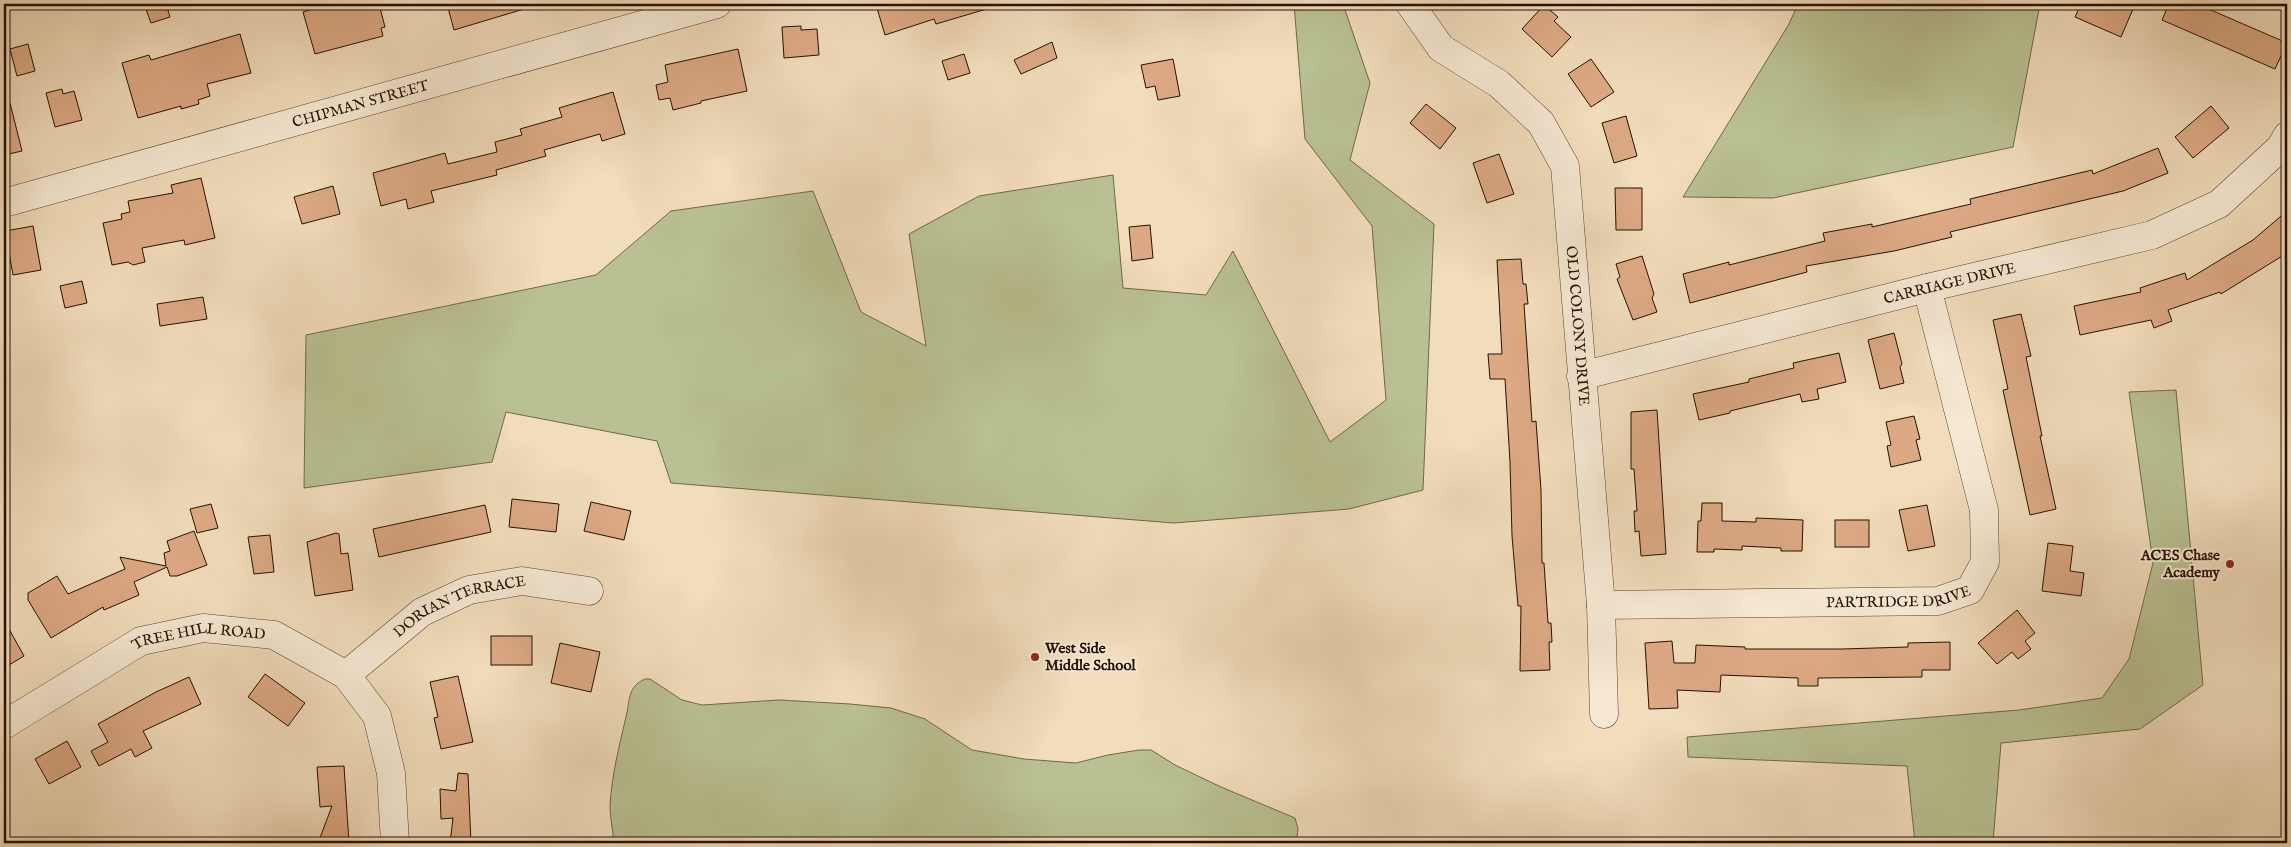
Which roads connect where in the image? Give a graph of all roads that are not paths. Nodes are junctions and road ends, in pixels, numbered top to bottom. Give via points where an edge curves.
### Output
1 (717, 4) edge
2 (1410, 4) edge
3 (2287, 136) edge
4 (4, 203) edge
5 (1927, 288) junction
6 (1581, 376) junction
7 (589, 591) dead end
8 (1601, 605) junction
9 (346, 675) junction
10 (1604, 714) dead end
11 (4, 725) edge
12 (395, 843) edge

1 - 4 street, CHIPMAN STREET
2 - 6 street, OLD COLONY DRIVE via 1441,48 1499,84 1541,123 1565,166
3 - 5 street, CARRIAGE DRIVE via 2281,147 2219,204 2152,235
5 - 6 street, CARRIAGE DRIVE
5 - 8 street, PARTRIDGE DRIVE via 1984,510 1985,562 1970,590 1938,601
6 - 8 street, OLD COLONY DRIVE
7 - 9 street, DORIAN TERRACE via 522,581 470,590 422,612
8 - 10 street, OLD COLONY DRIVE
9 - 11 street, TREE HILL ROAD via 274,635 203,628 141,641
9 - 12 street, TREE HILL ROAD via 377,716 391,773

